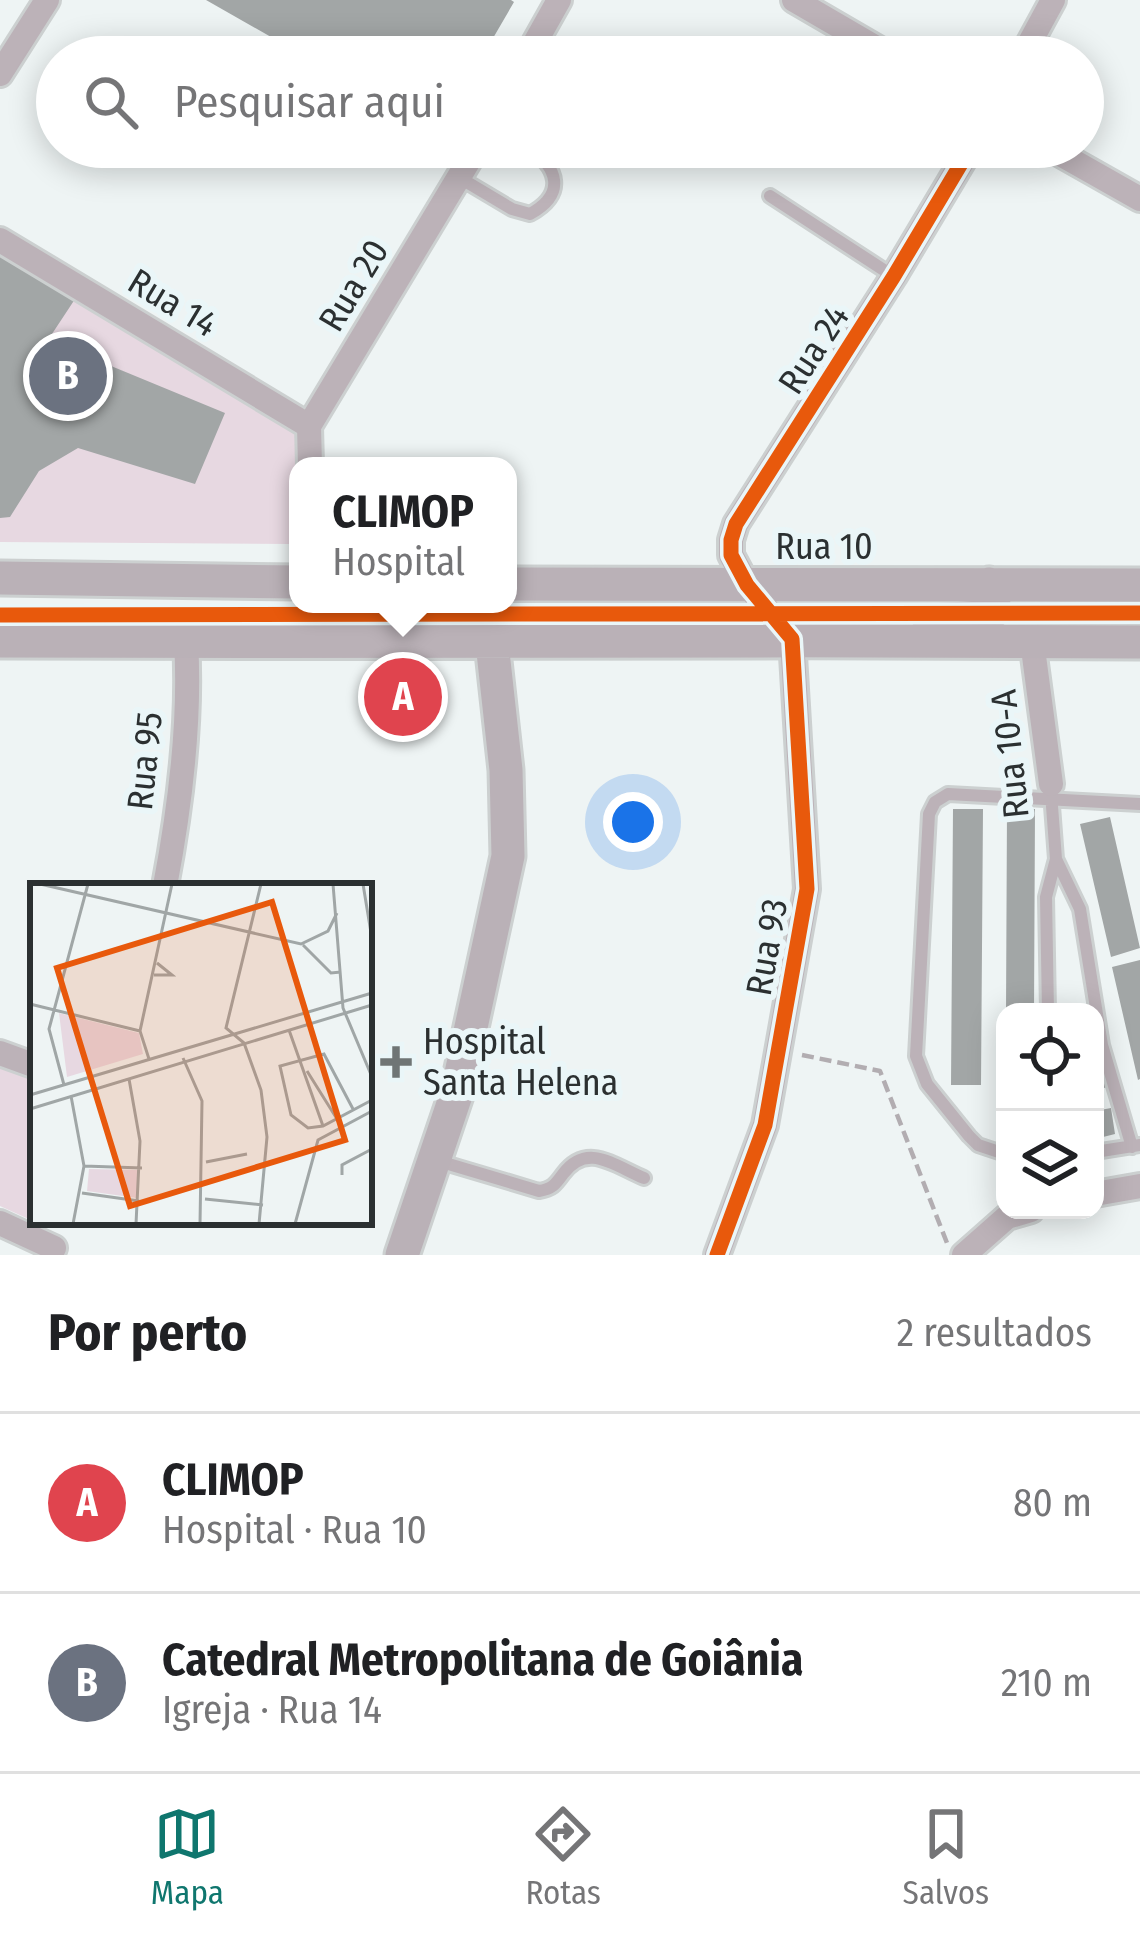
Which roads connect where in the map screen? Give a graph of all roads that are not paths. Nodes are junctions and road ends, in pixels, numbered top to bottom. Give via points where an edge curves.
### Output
1 (47, 0) edge
2 (559, 0) edge
3 (794, 0) edge
4 (1053, 0) edge
5 (539, 36) edge
6 (856, 36) edge
7 (1033, 36) edge
8 (0, 74) edge
9 (465, 168) edge
10 (551, 168) edge
11 (958, 168) edge
12 (1085, 168) edge
13 (460, 178) junction
14 (770, 196) dead end
15 (1140, 199) edge
16 (0, 240) edge
17 (895, 276) junction
18 (309, 427) junction
19 (310, 457) edge
20 (0, 578) edge
21 (67, 579) junction
22 (289, 582) edge
23 (517, 584) edge
24 (989, 584) junction
25 (1140, 584) edge
26 (747, 585) junction
27 (0, 593) edge
28 (475, 613) edge
29 (792, 639) junction
30 (827, 639) junction
31 (0, 641) edge
32 (1031, 641) junction
33 (186, 642) junction
34 (1140, 642) edge
35 (492, 643) junction
36 (1051, 792) junction
37 (1140, 804) edge
38 (1056, 860) junction
39 (165, 883) edge
40 (1048, 1003) edge
41 (1092, 1003) edge
42 (0, 1053) edge
43 (1104, 1062) edge
44 (30, 1064) edge
45 (1136, 1146) edge
46 (996, 1151) edge
47 (1104, 1151) edge
48 (434, 1160) junction
49 (644, 1178) dead end
50 (1140, 1186) edge
51 (1104, 1192) edge
52 (1005, 1219) edge
53 (0, 1223) edge
54 (52, 1251) edge
55 (402, 1255) edge
56 (717, 1255) edge
57 (964, 1255) edge

1 - 8 street
2 - 5 street
3 - 6 street
4 - 7 street
9 - 13 street, Rua 20
10 - 13 lane via 547,205 530,214
11 - 17 street, Rua 24
12 - 15 street
13 - 18 street, Rua 20
14 - 17 lane
16 - 18 street, Rua 14
17 - 26 street, Rua 24 via 736,524 730,555
18 - 19 street
20 - 21 main road
21 - 22 main road
21 - 27 main road
23 - 26 main road, Rua 10
24 - 25 main road, Rua 10
24 - 26 main road, Rua 10
24 - 30 main road via 988,617 870,622
26 - 29 street
28 - 35 main road
29 - 30 main road
29 - 35 main road
29 - 56 street, Rua 93 via 807,889 765,1125
30 - 32 main road
31 - 33 main road
32 - 34 main road
32 - 36 street, Rua 10-A
33 - 35 main road
33 - 39 street, Rua 95
35 - 48 main road via 508,856 458,1093
36 - 37 lane
36 - 38 lane, Rua 10-A
36 - 46 lane via 948,794 929,814 916,1056 927,1084 969,1136
38 - 40 lane via 1046,897
38 - 41 lane via 1080,909
42 - 44 street
43 - 45 lane
45 - 47 lane
48 - 49 lane via 539,1191 573,1160 592,1156
48 - 55 main road
50 - 51 street
52 - 57 street
53 - 54 street

